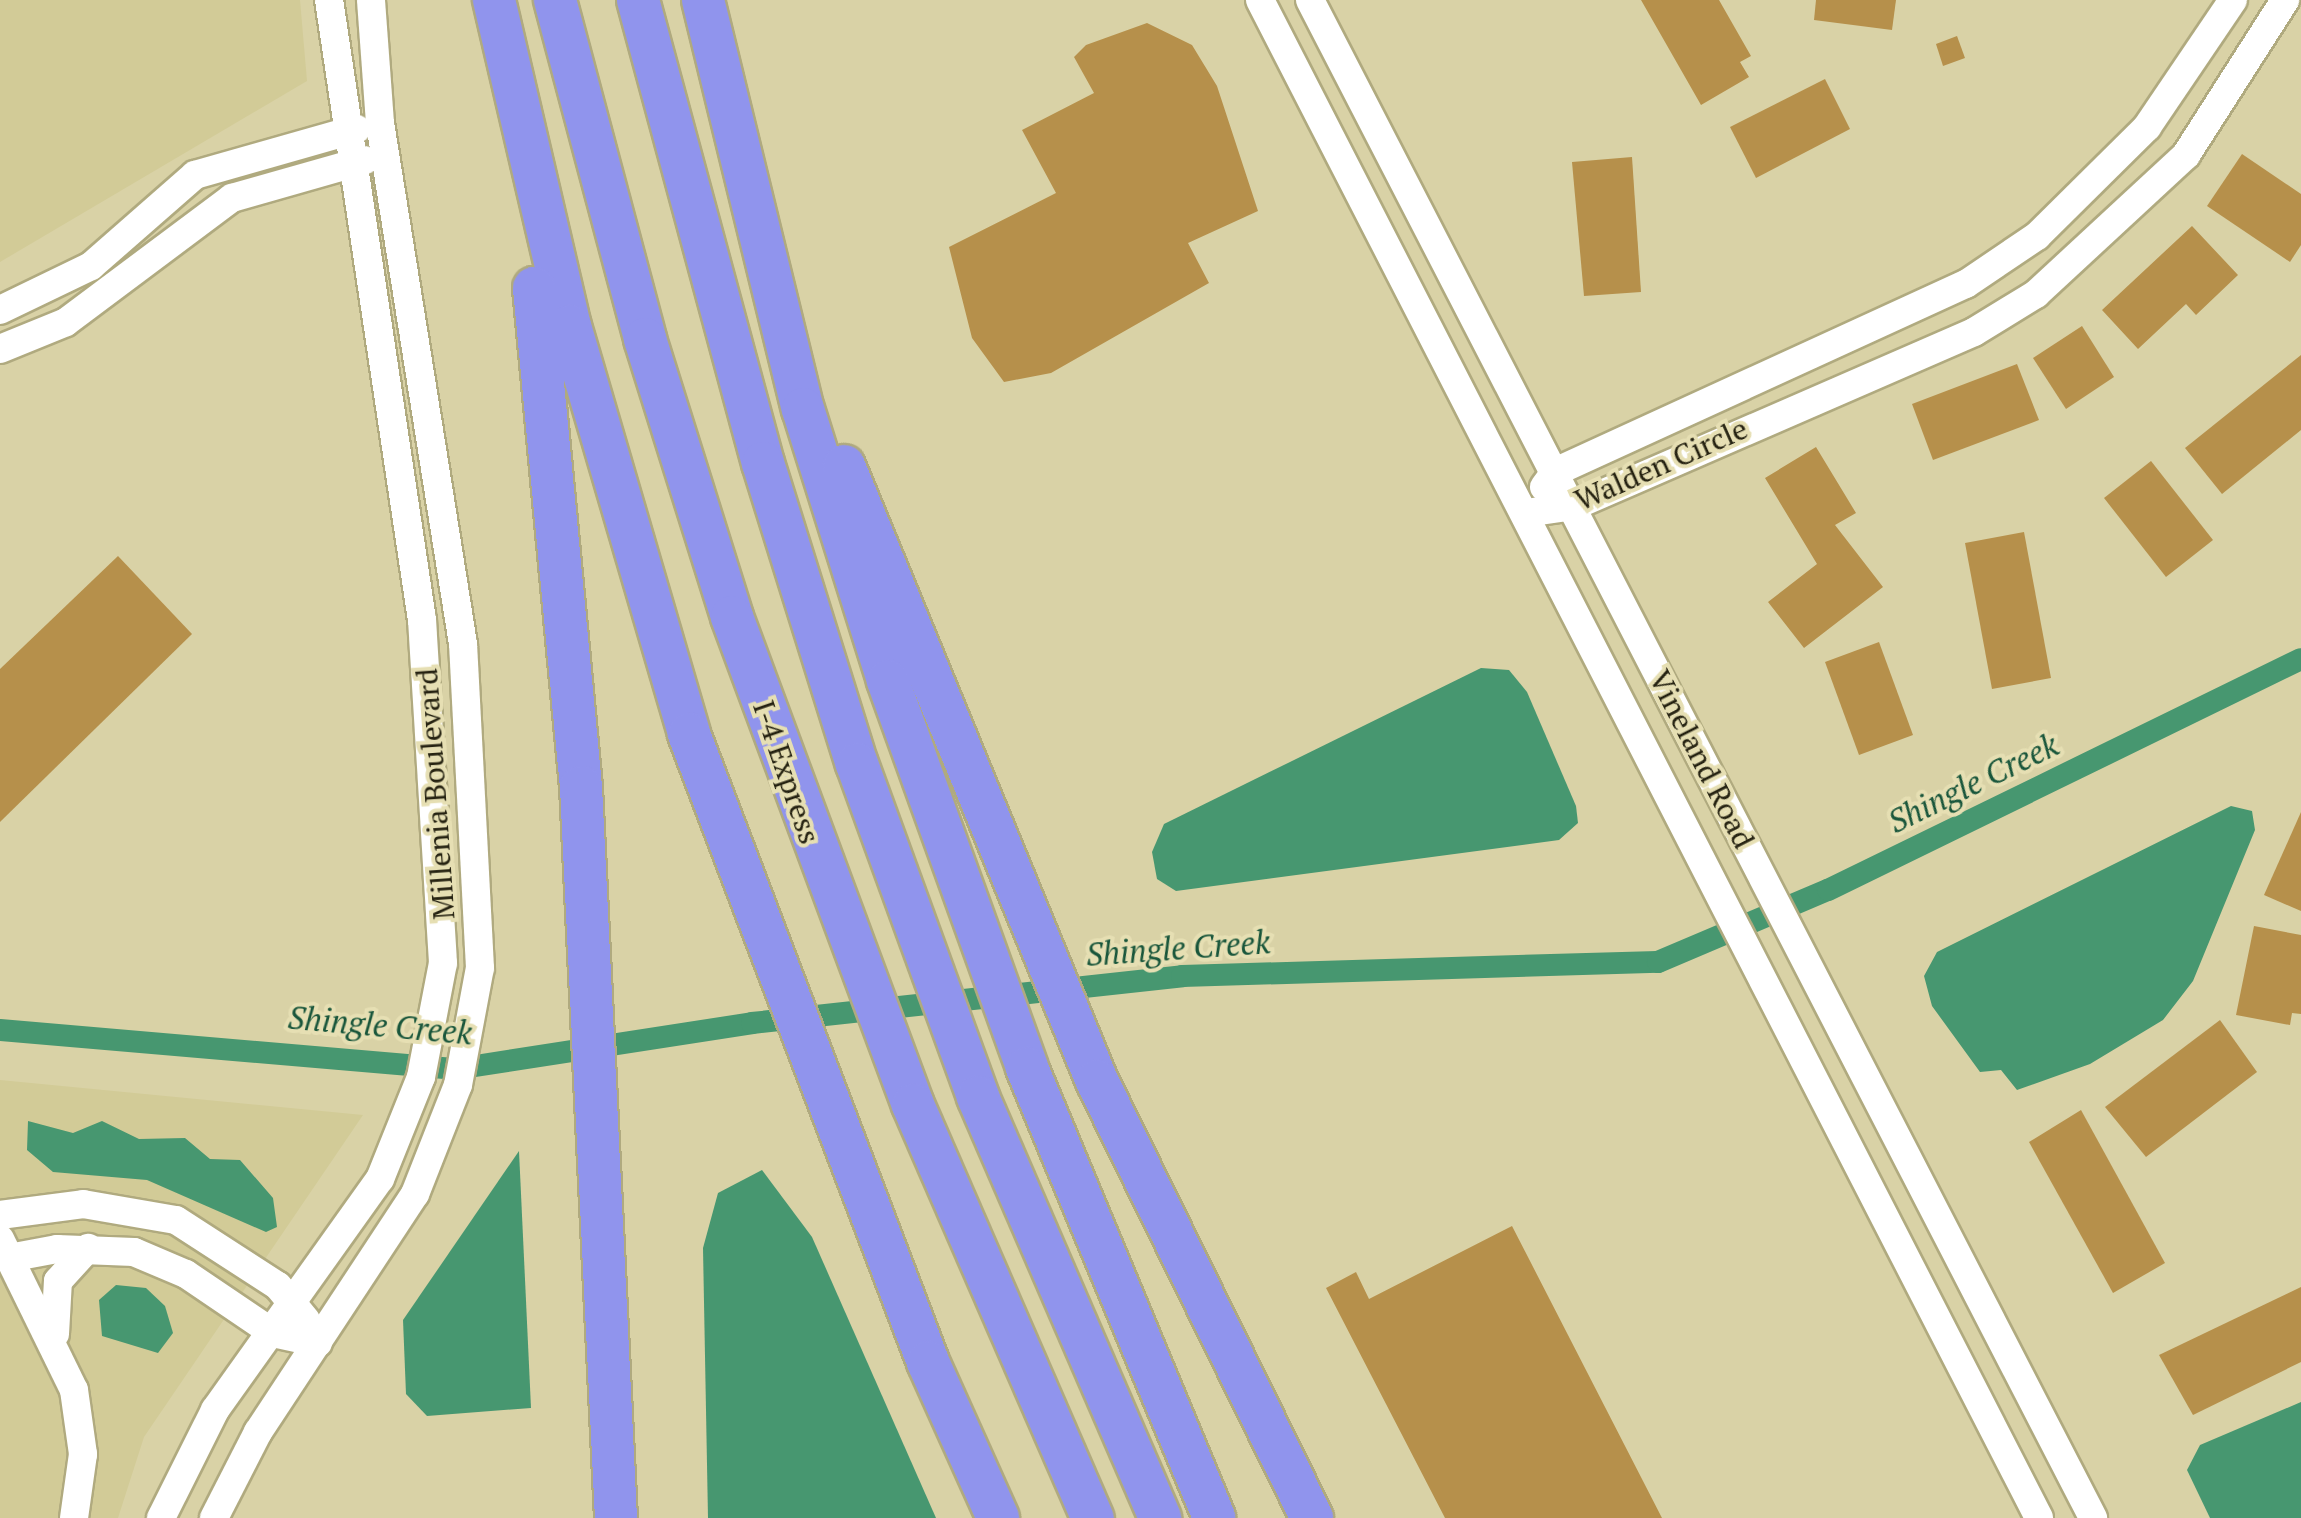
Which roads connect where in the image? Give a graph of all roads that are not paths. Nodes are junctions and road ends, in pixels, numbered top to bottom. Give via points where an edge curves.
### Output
1 (329, 0) edge
2 (371, 0) edge
3 (494, 0) edge
4 (556, 0) edge
5 (638, 0) edge
6 (703, 0) edge
7 (1260, 0) edge
8 (1310, 0) edge
9 (2233, 0) edge
10 (2286, 0) edge
11 (380, 124) junction
12 (342, 132) junction
13 (531, 143) junction
14 (385, 157) junction
15 (348, 164) junction
16 (0, 310) edge
17 (0, 349) edge
18 (803, 410) junction
19 (1555, 472) junction
20 (1574, 506) junction
21 (1526, 512) junction
22 (0, 1214) edge
23 (88, 1248) junction
24 (4, 1249) edge
25 (297, 1304) junction
26 (272, 1333) junction
27 (318, 1343) junction
28 (60, 1355) junction
29 (74, 1518) edge
30 (161, 1518) edge
31 (214, 1518) edge
32 (616, 1518) edge
33 (998, 1518) edge
34 (1092, 1518) edge
35 (1160, 1518) edge
36 (1214, 1518) edge
37 (1312, 1518) edge
38 (2039, 1518) edge
39 (2093, 1518) edge

1 - 12 street, Millenia Boulevard
2 - 11 street, Millenia Boulevard
3 - 13 highway
4 - 34 highway, I-4 Express via 685,471 836,913
5 - 35 highway via 763,463 908,907 978,1097
6 - 18 highway
7 - 21 street, Vineland Road
8 - 19 street, Vineland Road
9 - 19 street, Walden Circle via 2148,128 2036,236 1888,323
10 - 20 street, Walden Circle via 2186,155 2036,294 1974,332
11 - 12 street
11 - 14 street, Millenia Boulevard
12 - 15 street, Millenia Boulevard
12 - 16 street via 195,174 90,266
13 - 32 highway via 529,256 558,498
13 - 33 highway via 626,529 764,940
14 - 15 street
14 - 27 street, Millenia Boulevard via 467,684 482,928 473,1022 450,1109 398,1224
15 - 17 street via 232,198 66,322
15 - 25 street, Millenia Boulevard via 433,715 444,912 434,1019 412,1106 361,1214
18 - 36 highway via 1027,1068
18 - 37 highway via 851,475 1097,1081
19 - 20 street, Vineland Road
19 - 21 street, Walden Circle
20 - 21 street, Walden Circle
20 - 39 street, Vineland Road
21 - 38 street, Vineland Road
22 - 25 street via 83,1204 151,1212 206,1236
23 - 24 street
23 - 26 street via 159,1261
23 - 28 street via 55,1292
24 - 28 street
25 - 26 street, Millenia Boulevard
25 - 27 street
26 - 27 street
26 - 30 street, Millenia Boulevard via 215,1410
27 - 31 street, Millenia Boulevard
28 - 29 street via 81,1422

